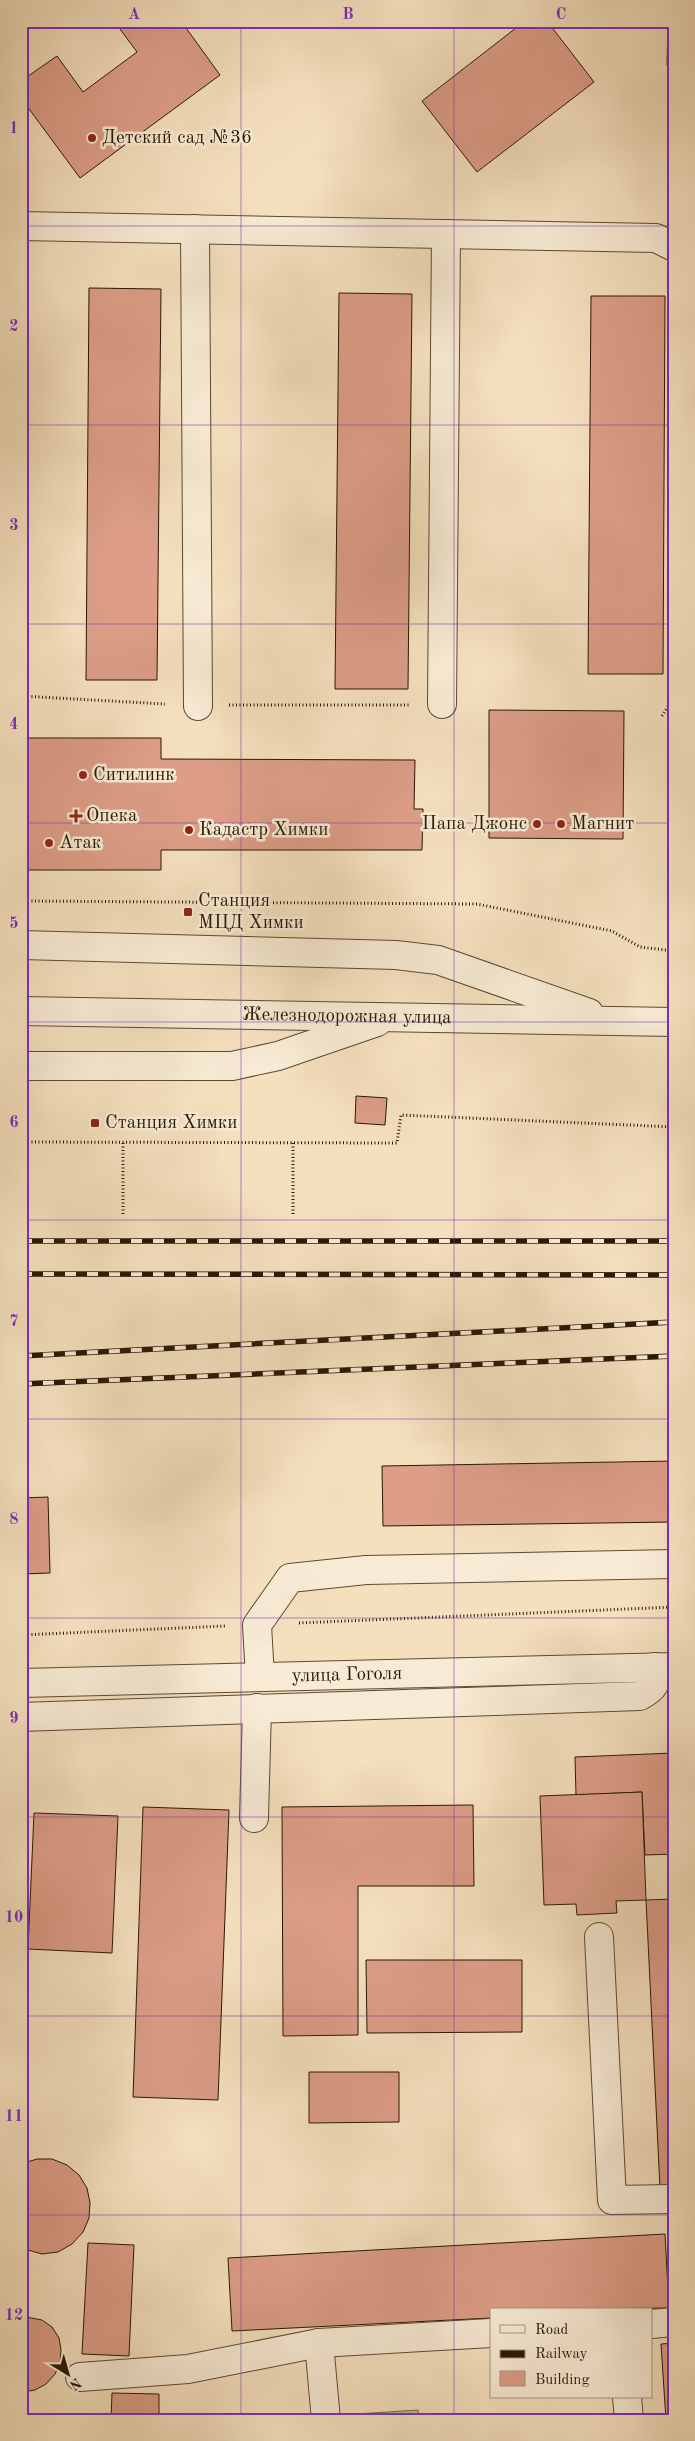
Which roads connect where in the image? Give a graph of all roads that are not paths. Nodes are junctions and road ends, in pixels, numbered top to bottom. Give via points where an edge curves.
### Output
1 (21, 226) edge
2 (195, 229) junction
3 (446, 234) junction
4 (674, 247) edge
5 (442, 704) dead end
6 (198, 706) dead end
7 (21, 945) edge
8 (21, 1011) edge
9 (393, 1016) junction
10 (612, 1021) junction
11 (674, 1022) edge
12 (21, 1066) edge
13 (674, 1564) edge
14 (665, 1667) edge
15 (260, 1677) junction
16 (21, 1683) edge
17 (257, 1708) junction
18 (21, 1717) edge
19 (254, 1818) dead end
20 (599, 1937) dead end
21 (674, 2199) edge
22 (674, 2322) edge
23 (652, 2324) edge
24 (490, 2333) edge
25 (319, 2343) junction
26 (80, 2377) dead end
27 (627, 2398) edge
28 (326, 2420) edge
29 (628, 2420) edge

1 - 2 street
2 - 3 street
2 - 6 street
3 - 4 street via 656,238
3 - 5 street
7 - 10 street via 396,954 430,959
8 - 9 street, Железнодорожная улица
9 - 10 street, Железнодорожная улица
9 - 12 street via 278,1056 232,1066
10 - 11 street, Железнодорожная улица
13 - 15 street via 366,1570 290,1578 257,1625
14 - 15 street, улица Гоголя
14 - 17 street via 651,1690 640,1696
15 - 16 street, улица Гоголя
17 - 18 street
17 - 19 street
20 - 21 street via 612,2200
22 - 23 street
24 - 25 street
25 - 26 street via 188,2369
25 - 28 street
27 - 29 street

